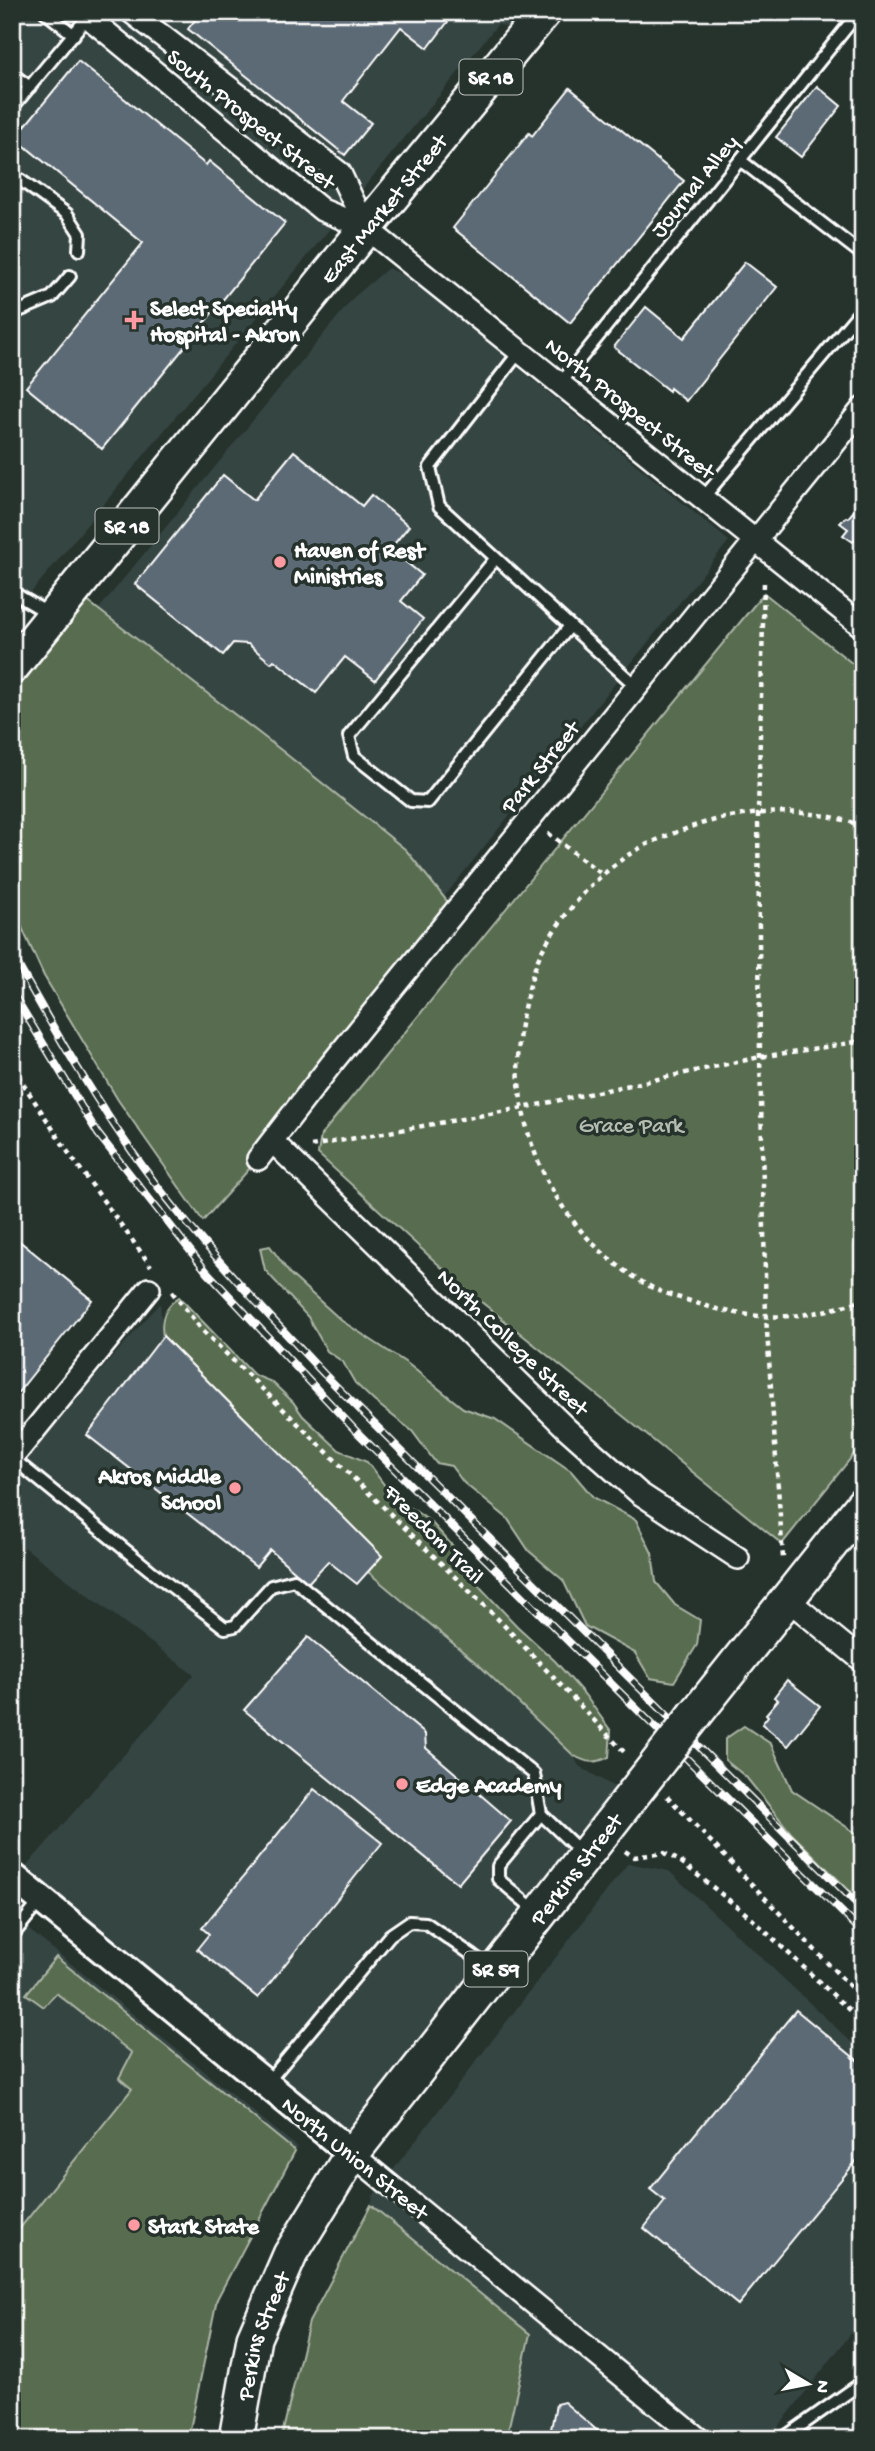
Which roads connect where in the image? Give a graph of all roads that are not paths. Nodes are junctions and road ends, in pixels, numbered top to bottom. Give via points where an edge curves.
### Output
1 (45, 12) edge
2 (131, 12) edge
3 (544, 12) edge
4 (859, 12) edge
5 (90, 15) edge
6 (74, 35) junction
7 (12, 74) edge
8 (30, 87) junction
9 (12, 108) edge
10 (740, 160) junction
11 (12, 174) edge
12 (366, 228) junction
13 (79, 250) dead end
14 (863, 255) edge
15 (71, 276) dead end
16 (863, 308) edge
17 (12, 314) edge
18 (520, 351) junction
19 (560, 384) junction
20 (863, 408) edge
21 (702, 498) junction
22 (755, 541) junction
23 (496, 558) junction
24 (12, 592) edge
25 (53, 617) junction
26 (570, 626) junction
27 (863, 627) edge
28 (12, 667) edge
29 (637, 687) junction
30 (277, 1146) junction
31 (258, 1159) dead end
32 (159, 1284) road end
33 (12, 1458) edge
34 (863, 1504) edge
35 (738, 1558) dead end
36 (786, 1598) junction
37 (863, 1661) edge
38 (541, 1814) junction
39 (594, 1844) junction
40 (12, 1875) edge
41 (41, 1900) junction
42 (539, 1914) junction
43 (12, 1936) edge
44 (495, 1971) junction
45 (266, 2084) junction
46 (352, 2154) junction
47 (863, 2382) edge
48 (236, 2439) edge
49 (699, 2439) edge
50 (782, 2439) edge

1 - 6 lane
2 - 12 street, South Prospect Street via 340,173
3 - 12 main road, East Market Street / SR 18
4 - 10 lane, Journal Alley
5 - 6 lane
5 - 12 street, South Prospect Street via 322,210
6 - 8 lane
7 - 8 lane
8 - 9 lane
10 - 14 lane
10 - 19 lane, Journal Alley
11 - 13 lane via 67,214 80,234
12 - 18 street, North Prospect Street
12 - 25 main road, East Market Street / SR 18
15 - 17 lane via 52,297
16 - 21 lane
18 - 19 street, North Prospect Street
18 - 23 lane via 430,467 439,506
19 - 21 street, North Prospect Street
20 - 22 street, Park Street
21 - 22 street, North Prospect Street
22 - 27 street, North Prospect Street
22 - 29 street, Park Street
23 - 26 lane
23 - 26 lane via 349,736 354,756 411,801 428,802
24 - 25 lane
25 - 28 main road, East Market Street / SR 18
26 - 29 lane
29 - 30 street, Park Street
30 - 31 street, Park Street
30 - 35 street, North College Street via 567,1429 639,1493
32 - 33 street
33 - 38 lane via 225,1628 235,1626 271,1586 293,1580 534,1774
34 - 36 main road, Perkins Street / SR 59
36 - 37 street
36 - 39 main road, Perkins Street / SR 59, bridge
38 - 39 lane
38 - 42 lane via 498,1866 498,1879
39 - 42 main road, Perkins Street / SR 59
40 - 41 street, North Union Street
41 - 43 lane
41 - 45 street, North Union Street
42 - 44 main road, Perkins Street / SR 59
44 - 45 lane via 426,1923 409,1922 390,1935
44 - 46 main road, Perkins Street / SR 59
45 - 46 street, North Union Street
46 - 48 main road, Perkins Street / SR 59 via 290,2255 254,2338
46 - 49 street, North Union Street
47 - 50 lane

